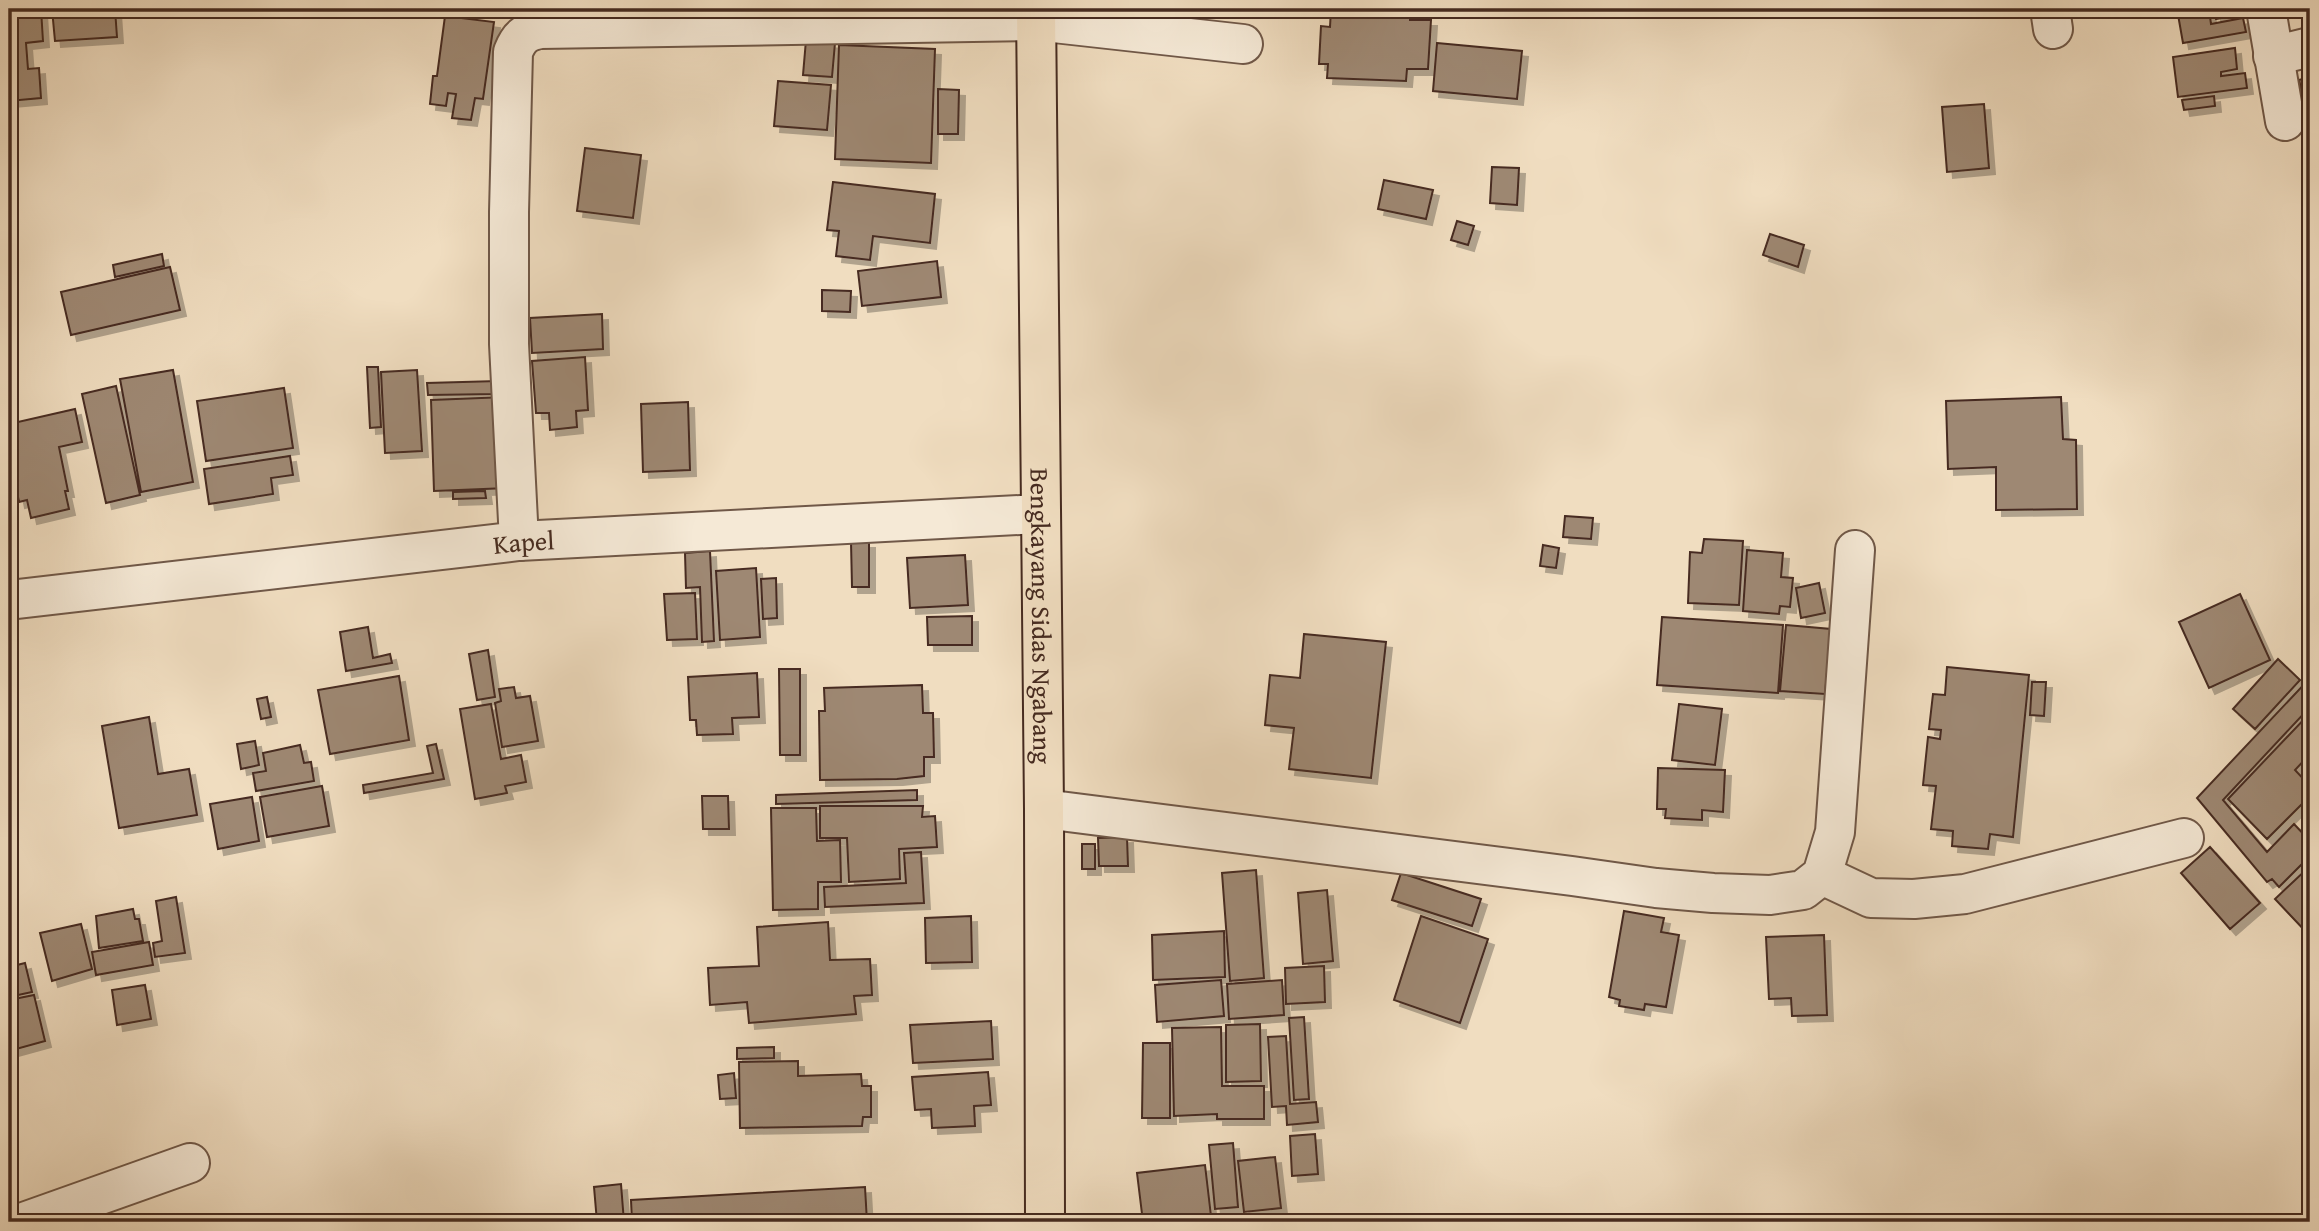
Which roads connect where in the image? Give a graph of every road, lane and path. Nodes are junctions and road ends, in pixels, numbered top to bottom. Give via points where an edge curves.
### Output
1 (2266, 9) edge
2 (1036, 15) edge
3 (1243, 44) dead end
4 (2310, 47) edge
5 (2273, 57) junction
6 (2286, 121) dead end
7 (1039, 514) junction
8 (519, 541) junction
9 (1854, 550) dead end
10 (9, 600) edge
11 (1044, 809) junction
12 (2184, 838) dead end
13 (1822, 875) junction
14 (190, 1163) dead end
15 (23, 1222) edge
16 (1045, 1222) edge

1 - 5 street
2 - 3 street
2 - 7 highway, Bengkayang Sidas Ngabang
2 - 8 street via 540,29 517,40 513,52 509,344
4 - 5 street
5 - 6 street
7 - 8 street, Kapel
7 - 11 highway, Bengkayang Sidas Ngabang
8 - 10 street, Kapel
9 - 13 street via 1835,832
11 - 13 street via 1656,888 1770,895 1803,890
11 - 16 highway, Bengkayang Sidas Ngabang
12 - 13 street via 1965,894 1871,898
14 - 15 street

